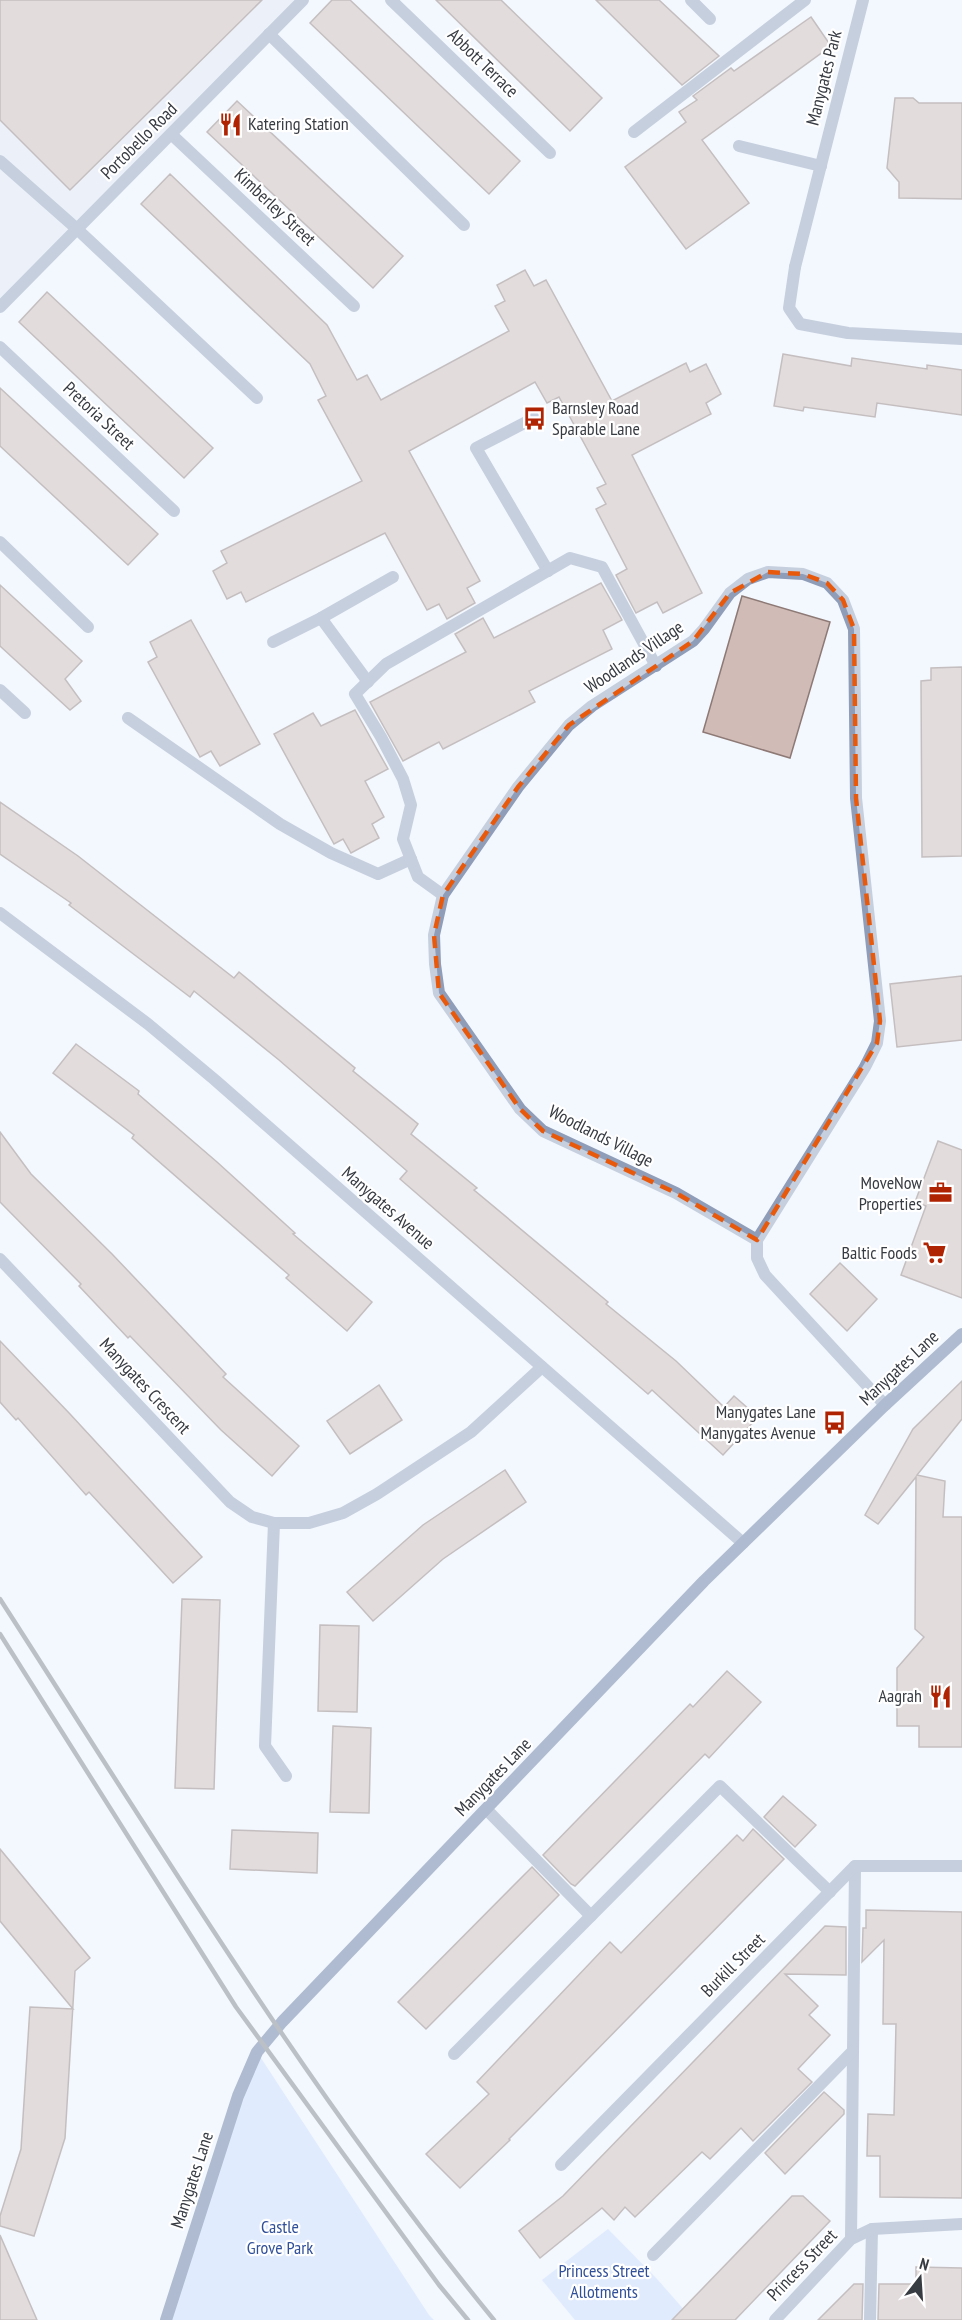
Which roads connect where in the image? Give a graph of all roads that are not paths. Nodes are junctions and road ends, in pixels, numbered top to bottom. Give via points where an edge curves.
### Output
1 (303, 0) edge
2 (392, 0) edge
3 (691, 0) edge
4 (805, 0) edge
5 (863, 0) edge
6 (710, 19) dead end
7 (269, 34) junction
8 (634, 132) dead end
9 (171, 134) junction
10 (739, 146) dead end
11 (550, 153) dead end
12 (0, 161) edge
13 (821, 166) junction
14 (464, 225) dead end
15 (77, 229) junction
16 (354, 306) dead end
17 (0, 307) edge
18 (962, 339) edge
19 (0, 347) edge
20 (257, 398) dead end
21 (534, 418) dead end
22 (174, 511) dead end
23 (0, 542) edge
24 (548, 571) junction
25 (393, 577) dead end
26 (321, 618) junction
27 (88, 627) dead end
28 (273, 642) dead end
29 (656, 666) junction
30 (368, 682) junction
31 (0, 690) edge
32 (25, 713) dead end
33 (128, 718) dead end
34 (411, 859) junction
35 (443, 895) junction
36 (2, 917) edge
37 (757, 1240) junction
38 (0, 1258) edge
39 (962, 1334) edge
40 (542, 1367) junction
41 (885, 1405) junction
42 (274, 1523) junction
43 (743, 1543) junction
44 (286, 1776) dead end
45 (487, 1810) junction
46 (855, 1866) junction
47 (962, 1866) edge
48 (830, 1892) junction
49 (591, 1916) junction
50 (853, 2051) junction
51 (454, 2054) dead end
52 (561, 2165) dead end
53 (962, 2224) edge
54 (872, 2229) junction
55 (851, 2239) junction
56 (653, 2255) dead end
57 (166, 2320) edge
58 (775, 2320) edge
59 (870, 2320) edge

1 - 7 street, Portobello Road
2 - 11 street, Abbott Terrace
3 - 6 street
4 - 8 street
5 - 13 street, Manygates Park
7 - 9 street, Portobello Road
7 - 14 street
9 - 15 street, Portobello Road
9 - 16 street, Kimberley Street
10 - 13 street
12 - 15 street
13 - 18 street, Manygates Park via 795,267 789,308 800,324 848,333
15 - 17 street, Portobello Road
15 - 20 street
19 - 22 street, Pretoria Street
21 - 24 street via 476,448
23 - 27 street
24 - 29 street via 570,558 602,567
24 - 30 street via 386,664
25 - 26 street
26 - 28 street
26 - 30 street
29 - 35 street, Woodlands Village via 569,725 518,787
29 - 37 street, Woodlands Village via 693,641 730,592 748,579 768,572 803,574 827,583 843,600 854,629 856,798 880,1021 877,1043
30 - 34 street via 356,694 403,779 411,805 403,839
31 - 32 street
33 - 34 street via 280,824 331,853 378,873
34 - 35 street via 418,877
35 - 37 street, Woodlands Village via 434,935 439,993 520,1109 543,1131 676,1192
36 - 40 street, Manygates Avenue via 148,1024
37 - 41 street via 757,1258 765,1275
38 - 42 street, Manygates Crescent via 230,1502 252,1517
39 - 41 street, Manygates Lane
40 - 42 street, Manygates Crescent via 471,1432 377,1494 343,1513 309,1523
40 - 43 street, Manygates Avenue
41 - 43 street, Manygates Lane
42 - 44 street via 265,1746
43 - 45 street, Manygates Lane
45 - 49 street
45 - 57 street, Manygates Lane via 257,2052 238,2096
46 - 47 street
46 - 48 street, Burkill Street
46 - 50 street
48 - 49 street via 720,1786
48 - 52 street, Burkill Street
49 - 51 street
50 - 55 street
50 - 56 street
53 - 54 street, Princess Street
54 - 55 street, Princess Street
54 - 59 street
55 - 58 street, Princess Street

